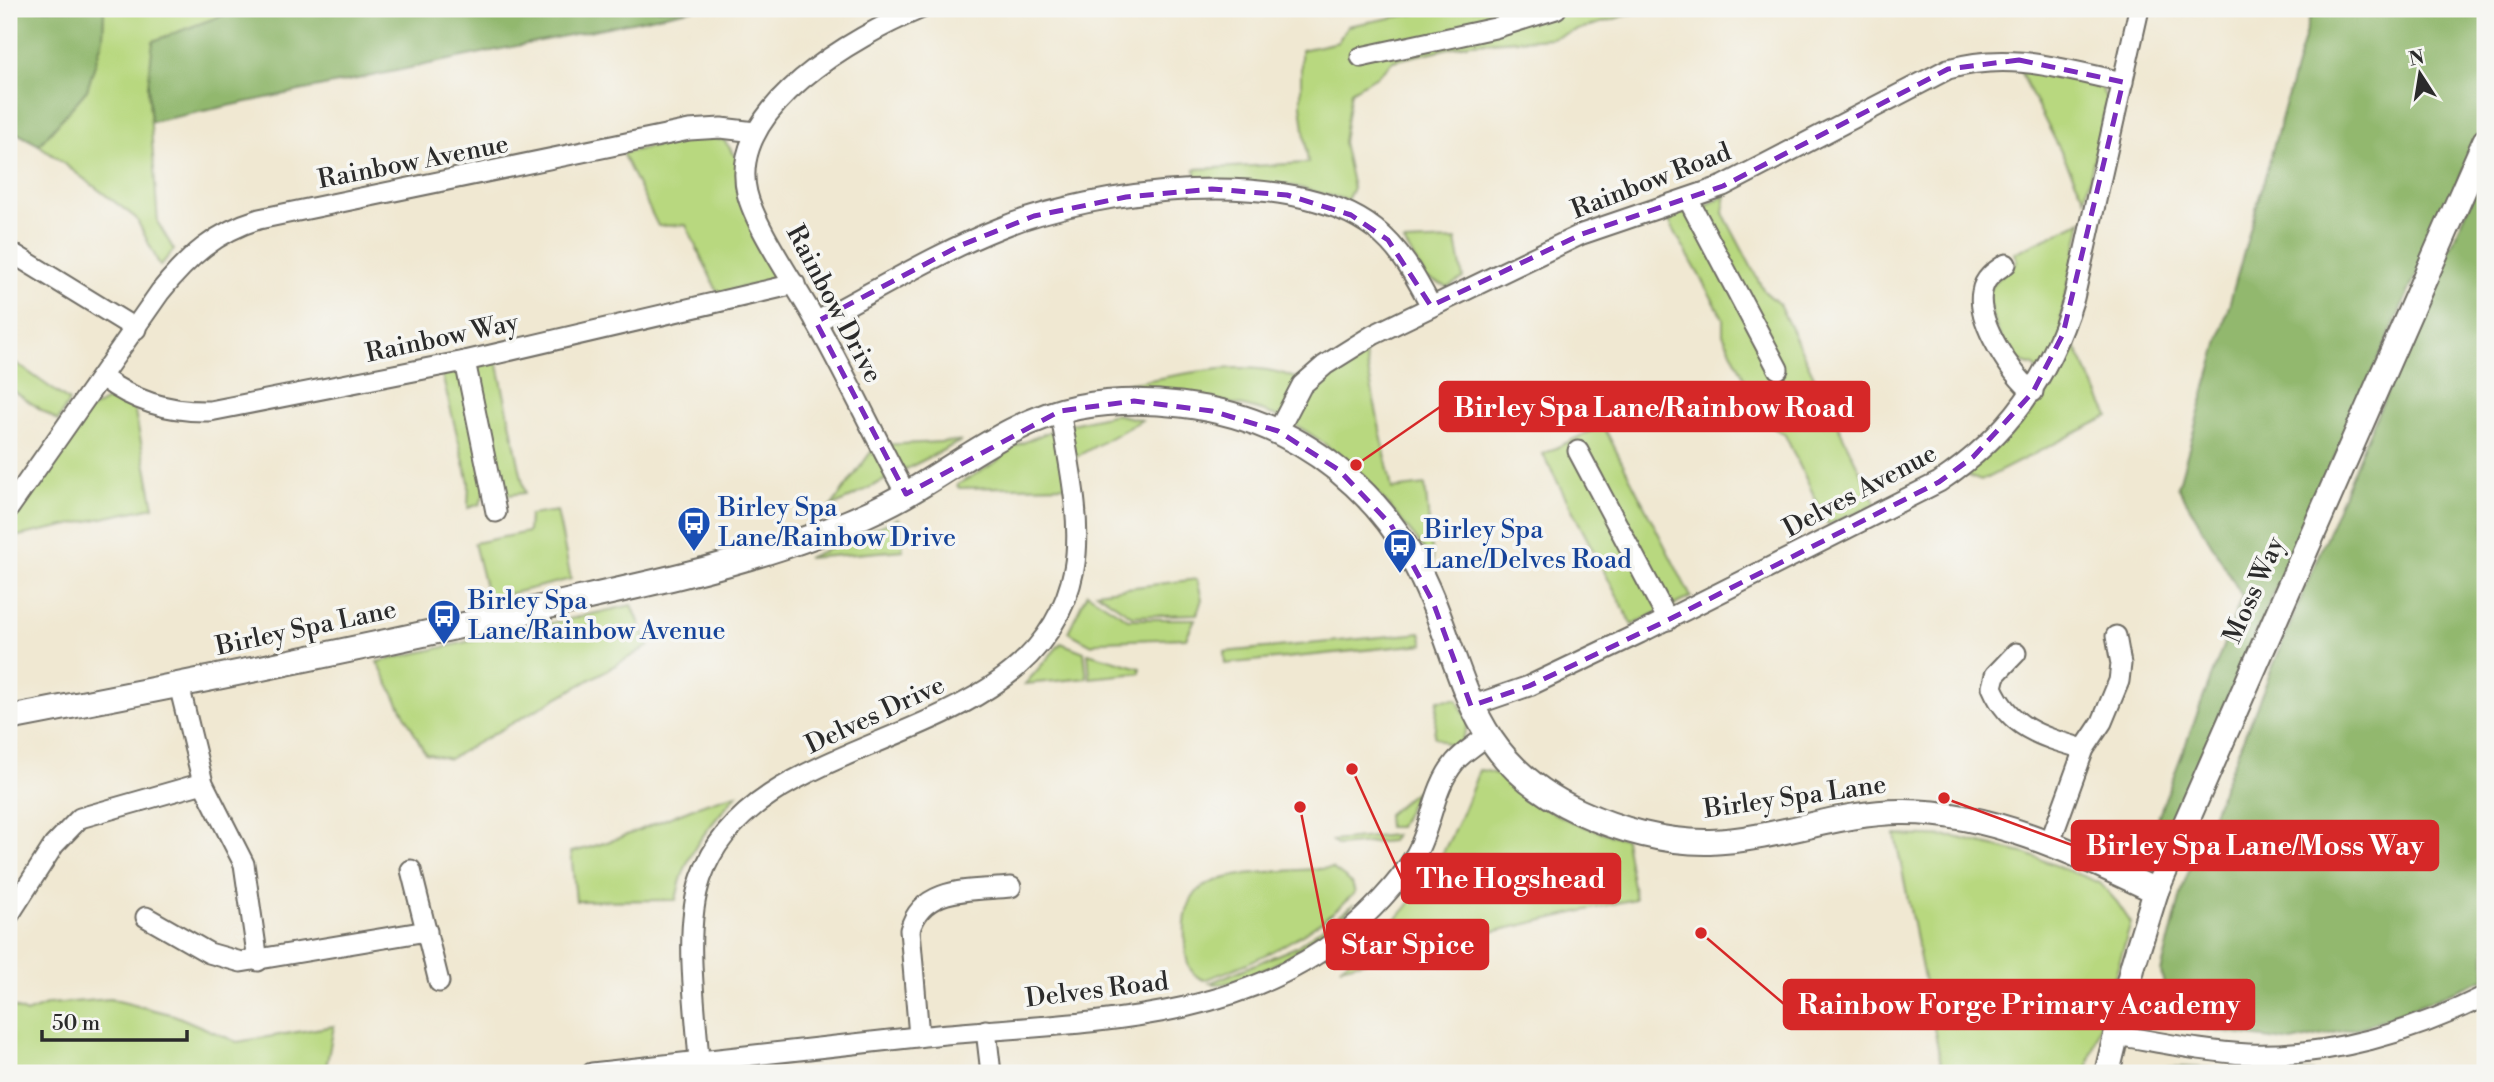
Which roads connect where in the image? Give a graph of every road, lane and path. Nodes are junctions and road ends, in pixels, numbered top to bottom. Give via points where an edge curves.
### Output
1 (920, 9) edge
2 (1556, 9) edge
3 (2139, 9) edge
4 (1360, 57) dead end
5 (2123, 82) junction
6 (755, 132) junction
7 (2485, 141) edge
8 (1688, 199) junction
9 (9, 251) edge
10 (2006, 264) dead end
11 (795, 284) junction
12 (1431, 306) junction
13 (816, 322) junction
14 (136, 329) junction
15 (465, 360) junction
16 (1777, 369) dead end
17 (103, 377) junction
18 (2033, 392) junction
19 (1060, 411) junction
20 (1278, 431) junction
21 (1578, 451) dead end
22 (906, 494) junction
23 (9, 508) edge
24 (496, 512) dead end
25 (1668, 620) junction
26 (2116, 636) dead end
27 (2016, 653) dead end
28 (179, 685) junction
29 (1471, 706) junction
30 (9, 718) edge
31 (1488, 735) junction
32 (2084, 749) junction
33 (203, 783) junction
34 (2049, 845) junction
35 (411, 870) dead end
36 (1011, 887) dead end
37 (2156, 891) junction
38 (9, 915) edge
39 (146, 917) dead end
40 (427, 930) junction
41 (258, 961) junction
42 (439, 982) dead end
43 (2485, 996) edge
44 (986, 1030) junction
45 (2116, 1035) junction
46 (919, 1036) junction
47 (699, 1062) junction
48 (592, 1073) edge
49 (991, 1073) edge
50 (2107, 1073) edge

1 - 6 street via 876,31 792,86
2 - 4 street via 1496,28
3 - 5 street
5 - 8 street, Rainbow Road via 2019,60 1969,63 1919,83 1723,186
5 - 18 street, Delves Avenue via 2074,298 2049,365
6 - 11 street, Rainbow Drive via 745,166 747,195
6 - 14 street, Rainbow Avenue via 690,130 239,225 203,246 179,268
7 - 37 street, Moss Way
8 - 12 street, Rainbow Road via 1582,234
8 - 16 street
9 - 14 street
10 - 18 street via 1986,279 1980,304 2000,351 2014,374
11 - 13 street, Rainbow Drive
11 - 15 street, Rainbow Way
12 - 13 street via 1412,270 1388,240 1351,215 1287,195 1212,189 1126,197 1034,216 959,246
12 - 20 street, Rainbow Road via 1325,365 1302,385
13 - 22 street, Rainbow Drive
14 - 17 street, Rainbow Avenue
15 - 17 street, Rainbow Way via 210,411 148,403
15 - 24 street
17 - 23 street, Rainbow Avenue
18 - 25 street, Delves Avenue via 1973,457 1938,482
19 - 20 street, Birley Spa Lane via 1134,401 1172,404 1234,416
19 - 22 street, Birley Spa Lane via 1009,433
19 - 47 street, Delves Drive via 1076,536 1075,567 1054,622 1016,667 989,688 957,708 779,790 713,850 695,897
20 - 29 street, Birley Spa Lane via 1339,470 1391,525 1433,602
21 - 25 street
22 - 28 street, Birley Spa Lane via 821,534 729,562 400,640
25 - 29 street, Delves Avenue via 1528,686
26 - 32 street via 2119,681 2102,722
27 - 32 street via 1995,675 1992,687 2005,712 2040,736
28 - 30 street, Birley Spa Lane
28 - 33 street
29 - 31 street, Birley Spa Lane
31 - 34 street, Birley Spa Lane via 1508,761 1560,802 1608,823 1663,838 1712,842 1899,811 1956,816
31 - 44 street, Delves Road via 1455,762 1437,794 1416,854 1375,904 1311,958 1254,988 1183,1006 1091,1021
32 - 34 street
33 - 38 street via 80,818 54,845
33 - 41 street via 244,864
34 - 37 street, Birley Spa Lane
35 - 40 street
36 - 46 street via 938,895 913,919 910,930
37 - 45 street, Moss Way
39 - 41 street via 209,953 241,962
40 - 41 street
40 - 42 street
43 - 45 street via 2375,1038 2279,1054 2247,1054
44 - 46 street, Delves Road
44 - 49 street
45 - 50 street, Moss Way
46 - 47 street, Delves Road
47 - 48 street, Delves Road

